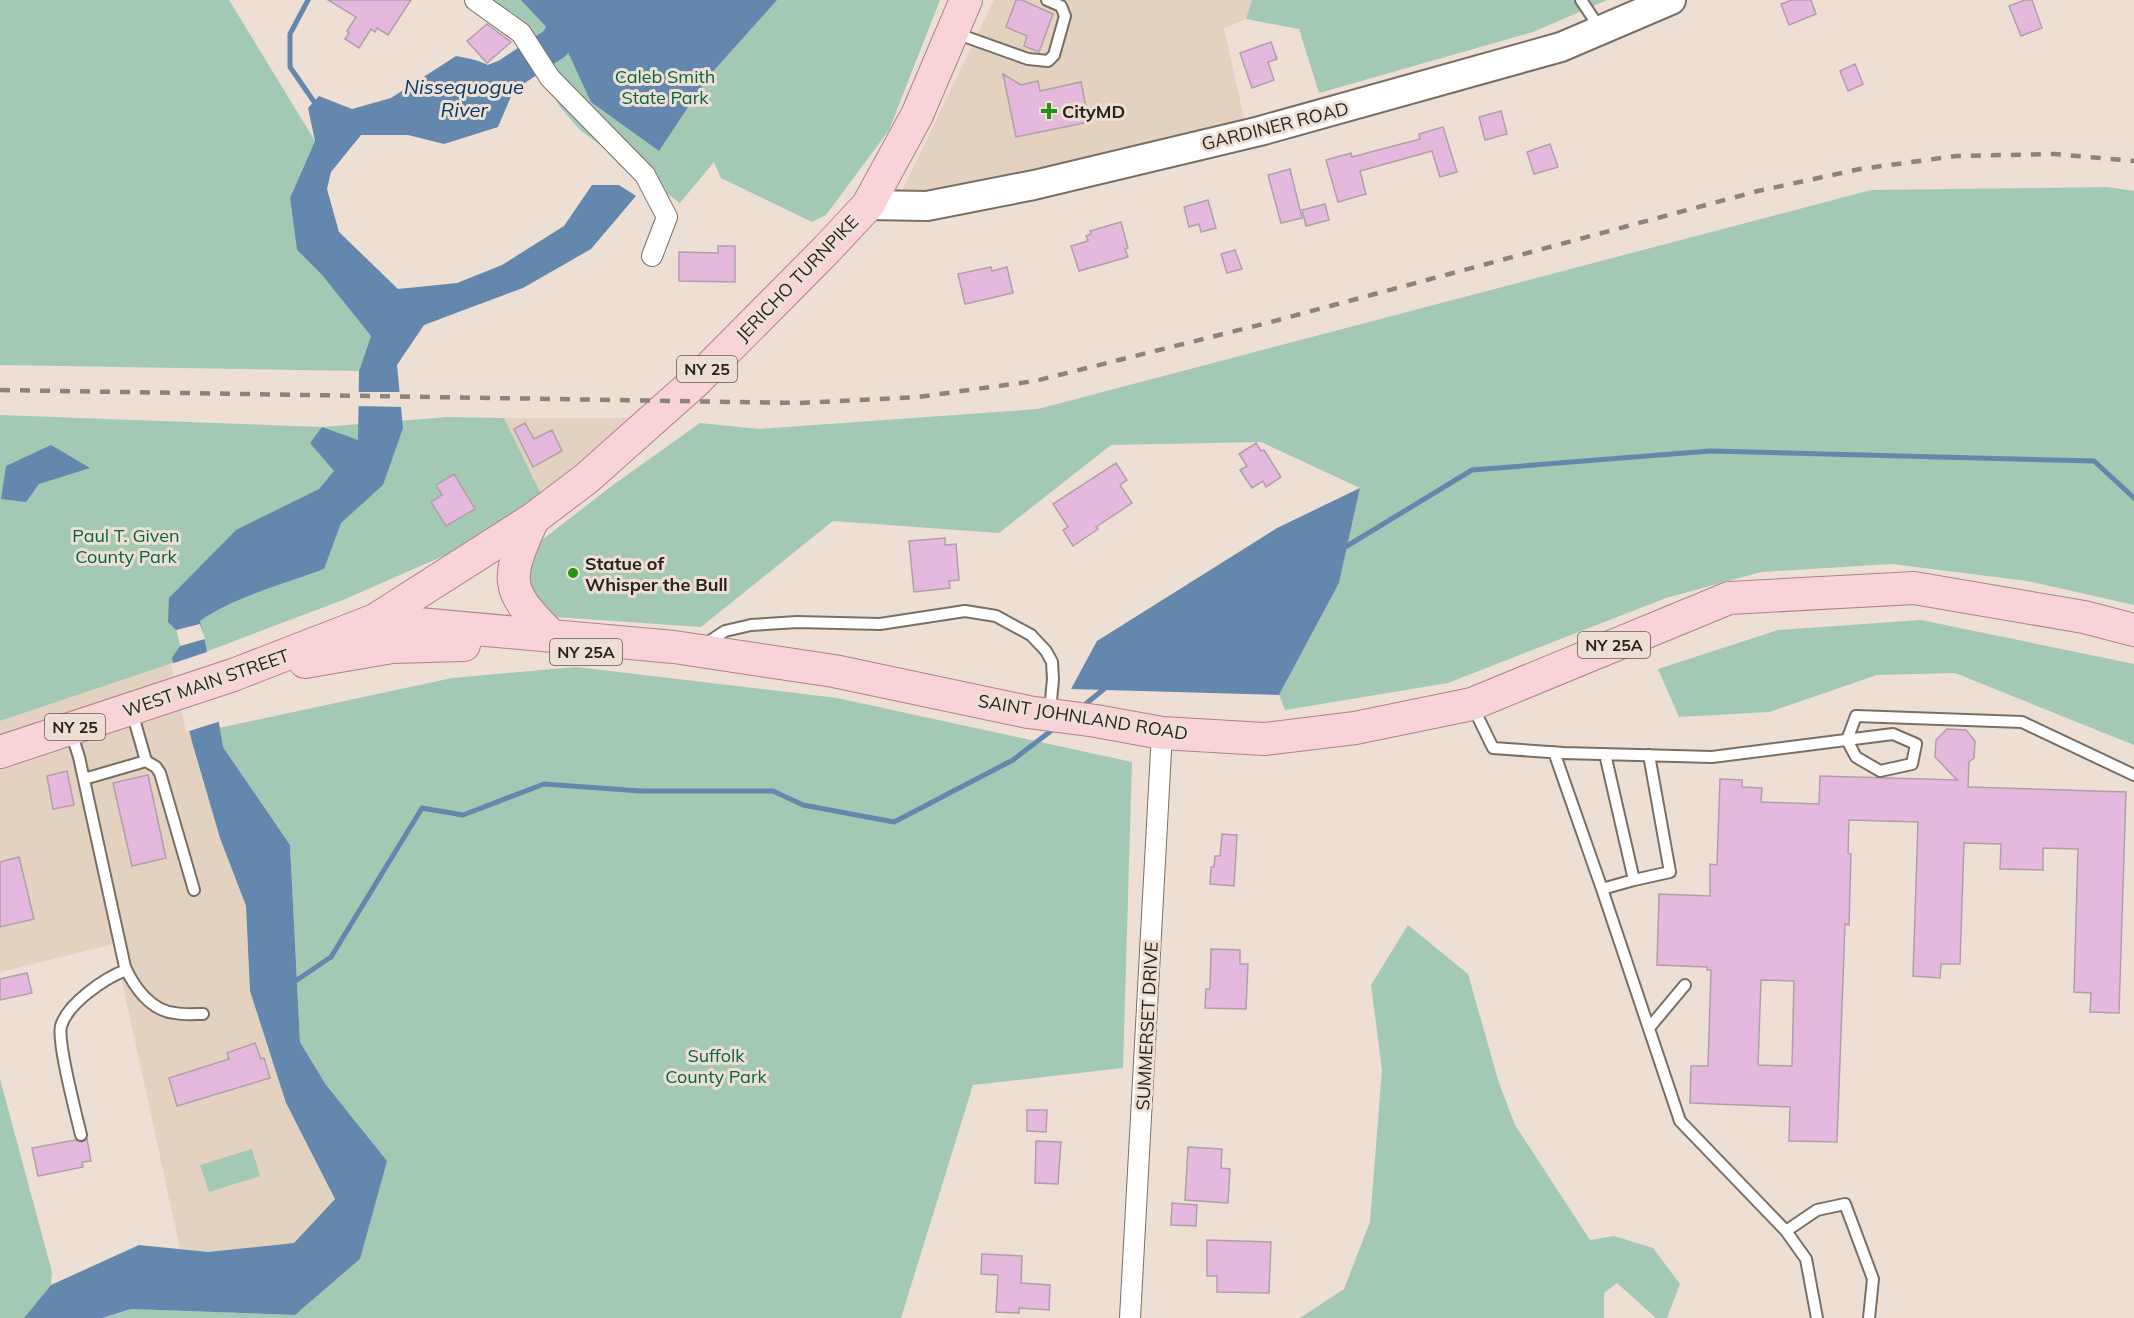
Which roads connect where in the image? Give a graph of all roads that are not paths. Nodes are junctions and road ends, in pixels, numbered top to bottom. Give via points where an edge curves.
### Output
1 (475, 0) edge
2 (966, 0) edge
3 (1047, 0) edge
4 (1581, 0) edge
5 (1671, 0) edge
6 (1601, 30) junction
7 (952, 32) junction
8 (868, 205) junction
9 (652, 256) dead end
10 (533, 519) junction
11 (442, 577) junction
12 (375, 620) junction
13 (435, 625) junction
14 (2134, 630) edge
15 (552, 636) junction
16 (459, 645) junction
17 (695, 650) junction
18 (233, 675) junction
19 (940, 693) junction
20 (1472, 704) junction
21 (141, 706) junction
22 (1039, 713) junction
23 (70, 729) junction
24 (1162, 733) junction
25 (1847, 740) junction
26 (0, 752) edge
27 (1554, 752) junction
28 (1605, 754) junction
29 (1648, 755) junction
30 (146, 761) junction
31 (2134, 775) edge
32 (84, 779) junction
33 (1634, 880) junction
34 (1602, 889) junction
35 (194, 890) dead end
36 (126, 970) junction
37 (1685, 985) dead end
38 (204, 1014) dead end
39 (1649, 1028) junction
40 (81, 1135) dead end
41 (1786, 1231) junction
42 (1130, 1318) edge
43 (1817, 1318) edge
44 (1869, 1318) edge

1 - 9 street via 521,33 550,78 645,175 667,217
2 - 7 main road, JERICHO TURNPIKE / NY 25
3 - 7 lane via 1061,6 1065,16 1054,55 1048,61 1028,59
4 - 6 lane
5 - 6 main road, GARDINER ROAD
6 - 8 main road, GARDINER ROAD via 1561,47 1367,102 1057,180 927,206
7 - 8 main road, JERICHO TURNPIKE / NY 25 via 917,115
8 - 10 main road, JERICHO TURNPIKE / NY 25 via 696,381 587,478
10 - 11 main road, JERICHO TURNPIKE / NY 25
10 - 15 main road via 518,553 514,585 523,605
11 - 12 main road, JERICHO TURNPIKE / NY 25
11 - 13 main road via 433,597
12 - 13 main road, SAINT JOHNLAND ROAD / NY 25A
12 - 18 main road, WEST MAIN STREET / NY 25
13 - 15 main road, SAINT JOHNLAND ROAD / NY 25A
13 - 16 main road via 444,637
14 - 20 main road, SAINT JOHNLAND ROAD / NY 25A via 2084,617 1914,588 1729,598
15 - 17 main road, SAINT JOHNLAND ROAD / NY 25A
16 - 18 main road, SAINT JOHNLAND ROAD / NY 25A via 392,646
16 - 19 main road, SAINT JOHNLAND ROAD / NY 25A via 557,648 777,678
17 - 19 main road, SAINT JOHNLAND ROAD / NY 25A via 834,671
17 - 22 lane via 725,631 751,625 880,624 965,611 996,616 1031,635 1052,662 1053,680
18 - 21 main road, WEST MAIN STREET / NY 25
19 - 22 main road, SAINT JOHNLAND ROAD / NY 25A
20 - 24 main road, SAINT JOHNLAND ROAD / NY 25A via 1355,728 1264,739
20 - 27 lane via 1492,748
21 - 23 main road, WEST MAIN STREET / NY 25
21 - 30 lane
22 - 24 main road, SAINT JOHNLAND ROAD / NY 25A
23 - 26 main road, WEST MAIN STREET / NY 25
23 - 32 lane
24 - 42 street, SUMMERSET DRIVE
25 - 25 lane via 1893,734 1916,744 1912,764 1880,771 1856,757
25 - 29 lane via 1712,757
25 - 31 lane via 1856,716 2022,722
27 - 28 lane
27 - 34 lane
28 - 29 lane
28 - 33 lane
29 - 33 lane via 1670,872
30 - 32 lane
30 - 35 lane via 160,773
32 - 36 lane
33 - 34 lane
34 - 39 lane
36 - 38 lane via 151,1004 172,1013
36 - 40 lane via 97,984 61,1026
37 - 39 lane
39 - 41 lane via 1680,1121
41 - 43 lane via 1806,1259
41 - 44 lane via 1817,1210 1845,1204 1873,1279

